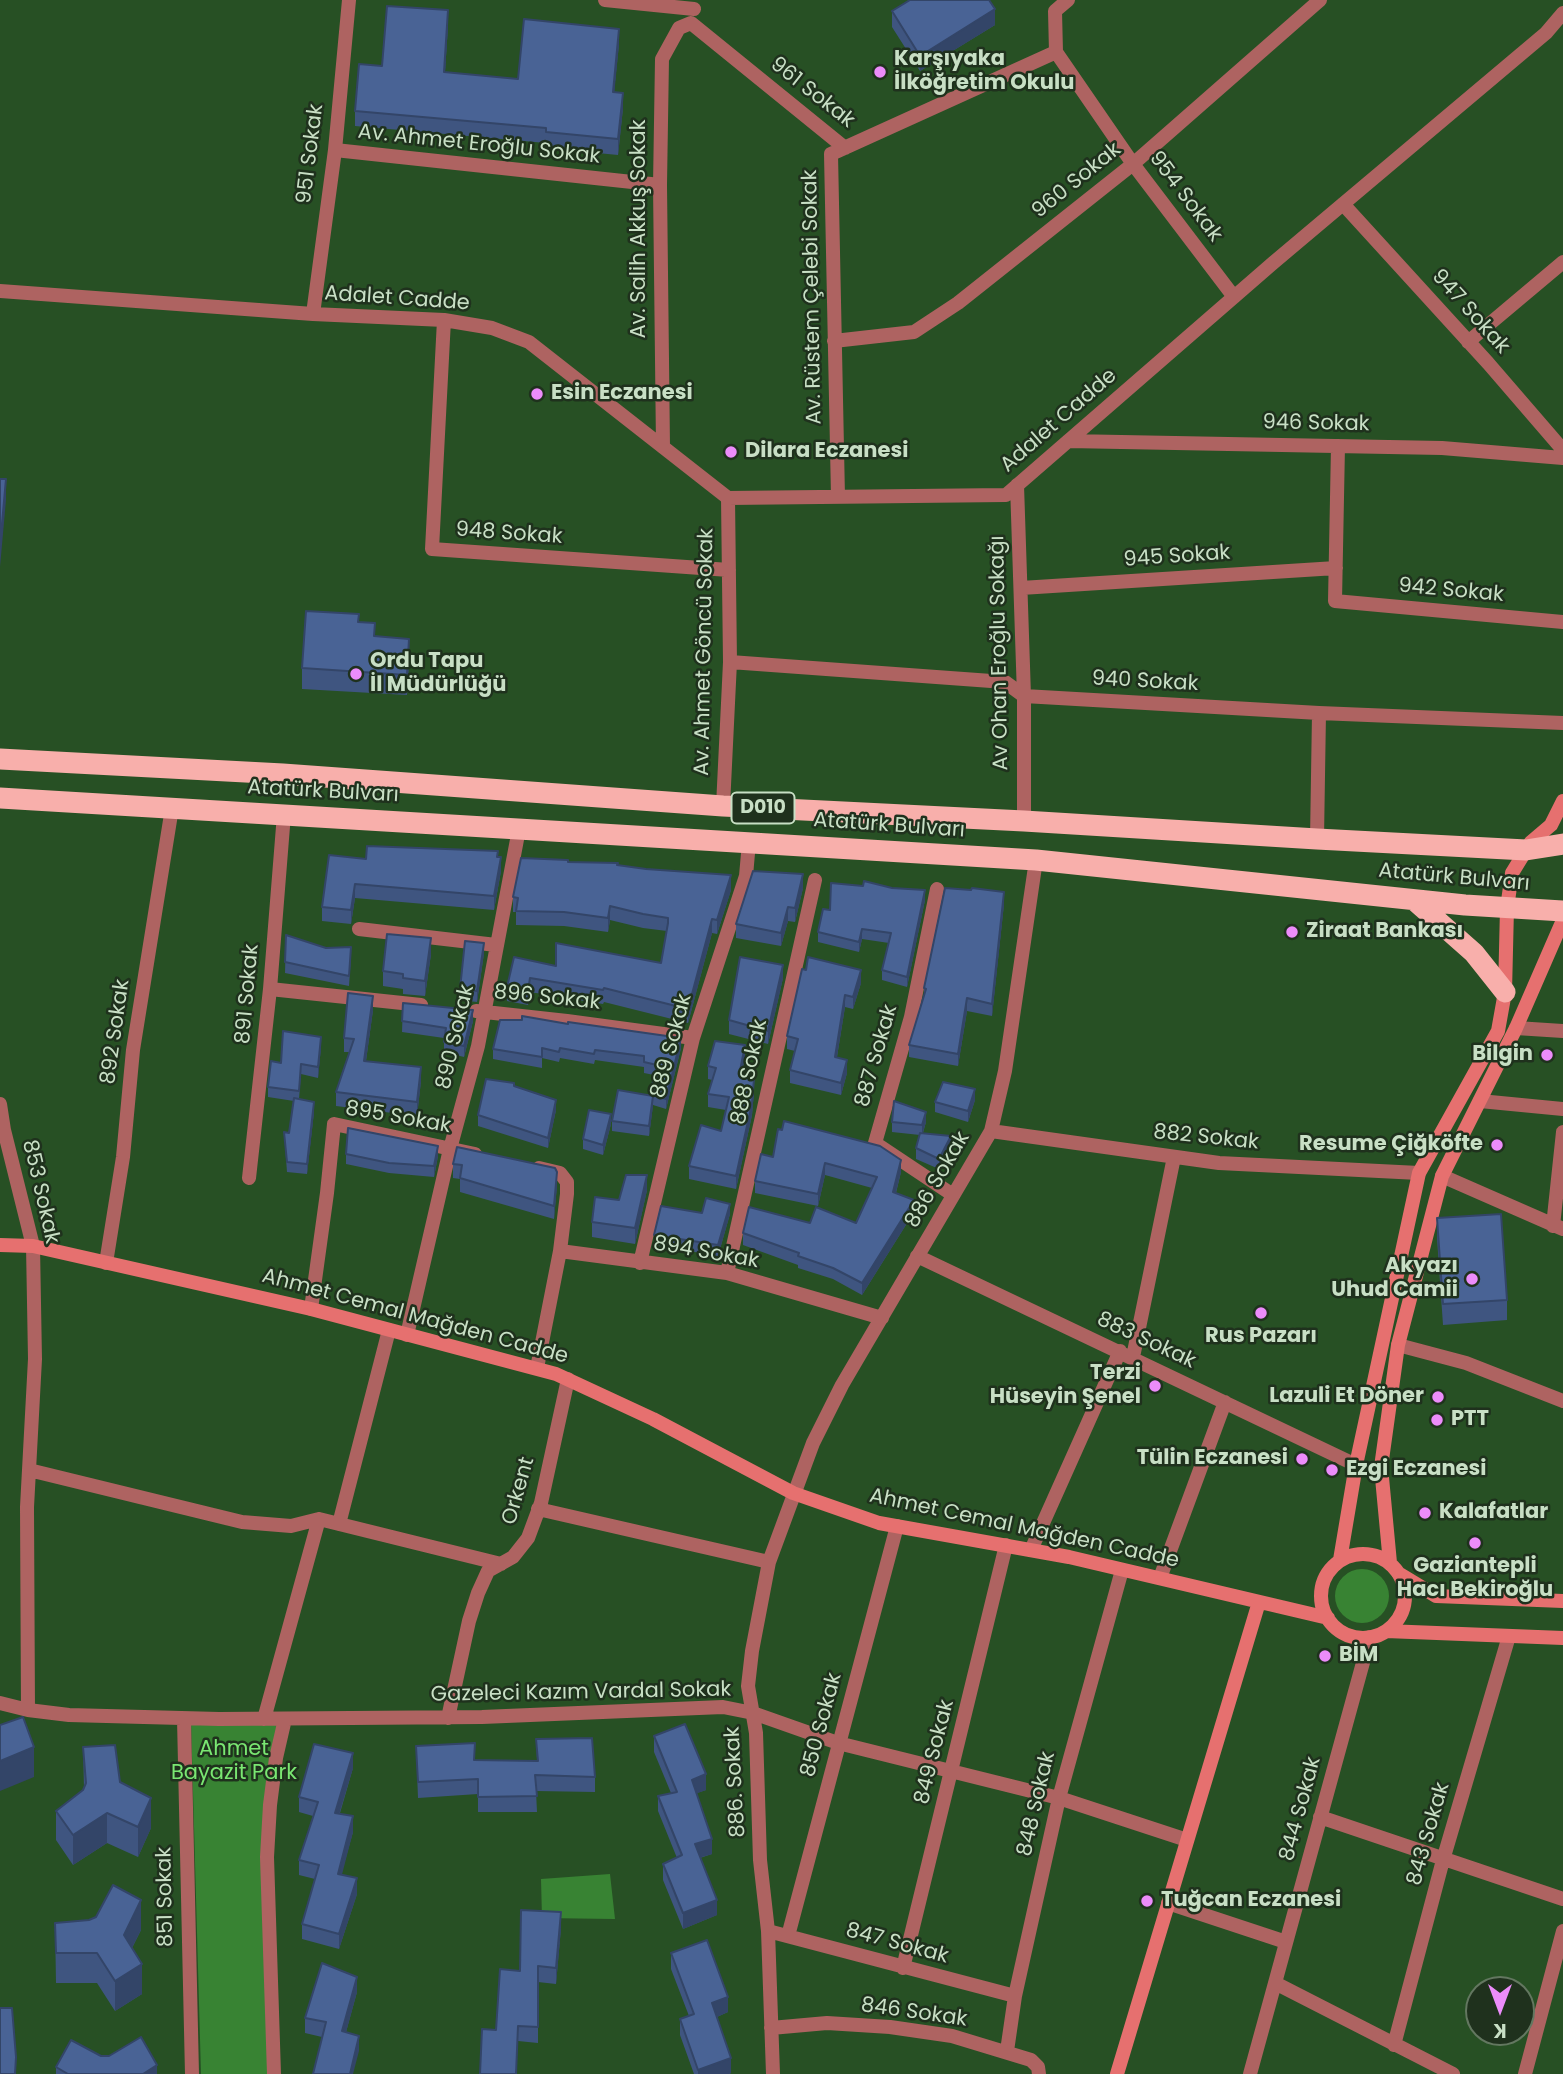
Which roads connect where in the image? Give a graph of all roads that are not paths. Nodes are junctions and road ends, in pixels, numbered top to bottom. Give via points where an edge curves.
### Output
1 (349, 0) edge
2 (606, 0) edge
3 (1068, 0) edge
4 (1320, 0) edge
5 (1051, 6) edge
6 (693, 10) edge
7 (1563, 13) edge
8 (1056, 52) junction
9 (845, 148) junction
10 (335, 150) junction
11 (1133, 164) junction
12 (660, 185) junction
13 (1343, 204) junction
14 (1563, 262) edge
15 (0, 291) edge
16 (1234, 297) junction
17 (313, 314) junction
18 (444, 320) junction
19 (834, 341) junction
20 (1468, 342) junction
21 (1068, 441) junction
22 (1338, 446) junction
23 (663, 447) junction
24 (1563, 450) edge
25 (1563, 458) edge
26 (1017, 485) junction
27 (838, 497) junction
28 (728, 498) junction
29 (1336, 568) junction
30 (729, 570) junction
31 (1021, 587) junction
32 (1563, 622) edge
33 (730, 662) junction
34 (1024, 696) junction
35 (1319, 713) junction
36 (1563, 723) edge
37 (0, 760) edge
38 (0, 798) edge
39 (1563, 801) edge
40 (723, 806) junction
41 (172, 808) junction
42 (284, 814) junction
43 (1024, 821) junction
44 (519, 829) junction
45 (1317, 839) junction
46 (749, 842) junction
47 (1563, 844) edge
48 (1526, 849) junction
49 (1036, 860) junction
50 (816, 880) dead end
51 (937, 889) dead end
52 (1413, 900) junction
53 (1507, 908) junction
54 (1563, 911) edge
55 (1563, 920) edge
56 (359, 929) dead end
57 (496, 945) junction
58 (270, 989) junction
59 (1505, 992) junction
60 (430, 1006) edge
61 (457, 1009) edge
62 (484, 1012) junction
63 (1516, 1028) junction
64 (1563, 1031) edge
65 (693, 1038) junction
66 (1480, 1101) junction
67 (0, 1104) edge
68 (1563, 1109) edge
69 (991, 1131) junction
70 (1563, 1132) edge
71 (450, 1149) junction
72 (487, 1157) edge
73 (1174, 1157) junction
74 (524, 1165) edge
75 (1419, 1173) junction
76 (1441, 1176) junction
77 (249, 1178) dead end
78 (1561, 1181) edge
79 (953, 1195) junction
80 (1558, 1228) edge
81 (0, 1245) edge
82 (33, 1246) junction
83 (560, 1251) junction
84 (917, 1256) junction
85 (106, 1263) junction
86 (640, 1263) junction
87 (727, 1273) junction
88 (311, 1309) junction
89 (882, 1318) junction
90 (389, 1330) junction
91 (407, 1335) junction
92 (1398, 1345) junction
93 (1127, 1354) junction
94 (537, 1368) junction
95 (568, 1379) junction
96 (1563, 1401) edge
97 (1226, 1402) junction
98 (1356, 1465) junction
99 (29, 1470) junction
100 (793, 1493) junction
101 (538, 1509) junction
102 (319, 1519) junction
103 (339, 1524) junction
104 (897, 1526) junction
105 (1006, 1545) junction
106 (1031, 1550) junction
107 (1340, 1560) junction
108 (769, 1562) junction
109 (501, 1564) junction
110 (1394, 1568) junction
111 (1122, 1570) junction
112 (1160, 1578) junction
113 (1563, 1601) edge
114 (1259, 1602) junction
115 (1328, 1618) junction
116 (1386, 1631) junction
117 (1509, 1636) junction
118 (1370, 1637) junction
119 (1563, 1638) edge
120 (0, 1703) edge
121 (28, 1710) junction
122 (754, 1713) junction
123 (184, 1718) junction
124 (448, 1718) junction
125 (264, 1720) junction
126 (285, 1720) junction
127 (838, 1742) junction
128 (952, 1772) junction
129 (1059, 1798) junction
130 (1320, 1817) junction
131 (1187, 1840) junction
132 (1443, 1860) junction
133 (1563, 1899) edge
134 (1168, 1903) junction
135 (768, 1931) junction
136 (1563, 1931) edge
137 (788, 1936) junction
138 (1286, 1942) junction
139 (904, 1968) junction
140 (1275, 1983) junction
141 (1015, 1996) junction
142 (771, 2028) junction
143 (1394, 2045) junction
144 (1007, 2051) junction
145 (1252, 2073) edge
146 (192, 2074) edge
147 (274, 2074) edge
148 (774, 2074) edge
149 (1039, 2074) edge
150 (1117, 2074) edge
151 (1453, 2074) edge
152 (1525, 2074) edge

1 - 10 street, 951 Sokak
2 - 6 street
3 - 5 street
4 - 11 street, 960 Sokak
5 - 8 street
6 - 9 street, 961 Sokak
6 - 12 street, Av. Salih Akkuş Sokak via 662,59
7 - 13 street, Adalet Cadde via 1546,33
8 - 9 street, 961 Sokak
8 - 11 street, 954 Sokak
9 - 19 street, Av. Rüstem Çelebi Sokak via 831,154
10 - 12 street, Av. Ahmet Eroğlu Sokak
10 - 17 street, 951 Sokak
11 - 16 street, 954 Sokak
11 - 19 street, 960 Sokak via 958,303 914,331
12 - 23 street, Av. Salih Akkuş Sokak
13 - 16 street, Adalet Cadde
13 - 20 street, 947 Sokak
14 - 20 street
15 - 17 street, Adalet Cadde
16 - 21 street, Adalet Cadde
17 - 18 street, Adalet Cadde
18 - 23 street, Adalet Cadde via 492,328 529,342
18 - 30 street, 948 Sokak via 432,549
19 - 27 street, Av. Rüstem Çelebi Sokak
20 - 24 street, 947 Sokak
21 - 22 street, 946 Sokak
21 - 26 street, Adalet Cadde
22 - 25 street, 946 Sokak via 1443,448
22 - 29 street
23 - 28 street, Adalet Cadde
26 - 27 street, Adalet Cadde via 1006,495
26 - 31 street, Av Ohan Eroğlu Sokağı
27 - 28 street, Adalet Cadde
28 - 30 street, Av. Ahmet Göncü Sokak
29 - 31 street, 945 Sokak
29 - 32 street, 942 Sokak via 1335,601
30 - 33 street, Av. Ahmet Göncü Sokak
31 - 34 street, Av Ohan Eroğlu Sokağı
33 - 34 street, 940 Sokak via 1005,682
33 - 40 street, Av. Ahmet Göncü Sokak
34 - 35 street, 940 Sokak
34 - 43 street, Av Ohan Eroğlu Sokağı
35 - 36 street, 940 Sokak
35 - 45 street
37 - 40 highway, Atatürk Bulvarı / D010 via 283,774
38 - 41 highway, Atatürk Bulvarı / D010
39 - 48 main road via 1551,825
40 - 43 highway, Atatürk Bulvarı / D010
41 - 42 highway, Atatürk Bulvarı / D010
41 - 85 street, 892 Sokak via 133,1050 123,1157
42 - 44 highway, Atatürk Bulvarı / D010
42 - 58 street, 891 Sokak
43 - 45 highway, Atatürk Bulvarı / D010
44 - 46 highway, Atatürk Bulvarı / D010
44 - 57 street, 890 Sokak
45 - 48 highway, Atatürk Bulvarı / D010
46 - 49 highway, Atatürk Bulvarı / D010
46 - 65 street, 889 Sokak via 746,876
47 - 48 highway, Atatürk Bulvarı / D010
48 - 53 main road via 1512,873
49 - 52 highway, Atatürk Bulvarı / D010
49 - 69 street, 886 Sokak via 1005,1072
50 - 87 street, 888 Sokak
51 - 79 street, 887 Sokak via 911,1017 874,1143
52 - 53 highway, Atatürk Bulvarı / D010
52 - 59 highway via 1474,953
53 - 54 highway, Atatürk Bulvarı / D010
53 - 59 main road
55 - 63 main road
56 - 57 street
57 - 62 street, 890 Sokak
58 - 60 street
58 - 77 street, 891 Sokak
59 - 75 main road via 1498,1031
61 - 62 street, 896 Sokak
62 - 65 street, 896 Sokak
62 - 71 street, 890 Sokak
63 - 64 street
63 - 66 main road
65 - 86 street, 889 Sokak
66 - 68 street
66 - 76 main road
67 - 82 street, 853 Sokak
69 - 73 street, 882 Sokak
69 - 79 street, 886 Sokak
70 - 78 street
71 - 72 street, 895 Sokak
71 - 88 street, 895 Sokak via 334,1124
71 - 91 street, 890 Sokak
73 - 75 street, 882 Sokak
73 - 93 street
74 - 83 street via 560,1173 567,1182
75 - 98 main road
76 - 80 street
76 - 92 main road
78 - 80 street
79 - 84 street, 886 Sokak
81 - 82 main road, Ahmet Cemal Mağden Cadde
82 - 85 main road, Ahmet Cemal Mağden Cadde
82 - 99 street, 853 Sokak via 35,1359
83 - 86 street, 894 Sokak
83 - 94 street
84 - 89 street, 886 Sokak
84 - 93 street, 883 Sokak
85 - 88 main road, Ahmet Cemal Mağden Cadde
86 - 87 street, 894 Sokak
87 - 89 street, 894 Sokak
88 - 90 main road, Ahmet Cemal Mağden Cadde
89 - 100 street, 886 Sokak via 842,1385
90 - 91 main road, Ahmet Cemal Mağden Cadde
90 - 103 street
91 - 94 main road, Ahmet Cemal Mağden Cadde
92 - 96 street via 1466,1363
92 - 110 main road via 1381,1467
93 - 97 street, 883 Sokak
93 - 106 street
94 - 95 main road, Ahmet Cemal Mağden Cadde
95 - 100 main road, Ahmet Cemal Mağden Cadde
95 - 101 street, Orkent
97 - 98 street, 883 Sokak
97 - 112 street
98 - 107 main road
99 - 102 street via 242,1522 291,1526
99 - 121 street, 853 Sokak
100 - 104 main road, Ahmet Cemal Mağden Cadde
100 - 108 street, 886. Sokak
101 - 108 street
101 - 109 street, Orkent via 528,1538
102 - 103 street
102 - 125 street
103 - 109 street
104 - 105 main road, Ahmet Cemal Mağden Cadde
104 - 127 street, 850 Sokak
105 - 106 main road, Ahmet Cemal Mağden Cadde
105 - 128 street, 849 Sokak
106 - 111 main road, Ahmet Cemal Mağden Cadde
107 - 110 main road via 1365,1554
107 - 115 main road via 1330,1569 1321,1593
108 - 122 street, 886. Sokak via 748,1686
109 - 124 street, Orkent via 488,1572 478,1593
110 - 113 main road via 1436,1596
110 - 116 main road via 1404,1585 1405,1598 1396,1622
111 - 112 main road, Ahmet Cemal Mağden Cadde
111 - 129 street, 848 Sokak
112 - 114 main road, Ahmet Cemal Mağden Cadde
114 - 115 main road, Ahmet Cemal Mağden Cadde
114 - 131 main road
115 - 118 main road via 1346,1634
116 - 117 main road
116 - 118 main road
117 - 119 main road
117 - 132 street, 843 Sokak
118 - 130 street, 844 Sokak
120 - 121 street, Gazeleci Kazım Vardal Sokak
121 - 123 street, Gazeleci Kazım Vardal Sokak
122 - 124 street, Gazeleci Kazım Vardal Sokak via 723,1707
122 - 127 street, Gazeleci Kazım Vardal Sokak
122 - 135 street, 886. Sokak
123 - 125 street, Gazeleci Kazım Vardal Sokak
123 - 146 street, 851 Sokak
124 - 126 street, Gazeleci Kazım Vardal Sokak
125 - 126 street, Gazeleci Kazım Vardal Sokak
126 - 147 street via 270,1805 267,1857
127 - 128 street, Gazeleci Kazım Vardal Sokak
127 - 137 street, 850 Sokak
128 - 129 street, Gazeleci Kazım Vardal Sokak
128 - 139 street, 849 Sokak
129 - 131 street, Gazeleci Kazım Vardal Sokak
129 - 141 street, 848 Sokak
130 - 132 street
130 - 138 street, 844 Sokak
131 - 134 main road
132 - 133 street
132 - 143 street, 843 Sokak
134 - 138 street
134 - 150 main road
135 - 137 street, 847 Sokak
135 - 142 street, 886. Sokak
136 - 152 street
137 - 139 street, 847 Sokak
138 - 140 street, 844 Sokak
139 - 141 street, 847 Sokak
140 - 143 street
140 - 145 street, 844 Sokak
141 - 144 street, 848 Sokak
142 - 144 street, 846 Sokak via 827,2023 890,2027 952,2036
142 - 148 street, 886. Sokak
143 - 151 street
144 - 149 street, 846 Sokak via 1031,2060

